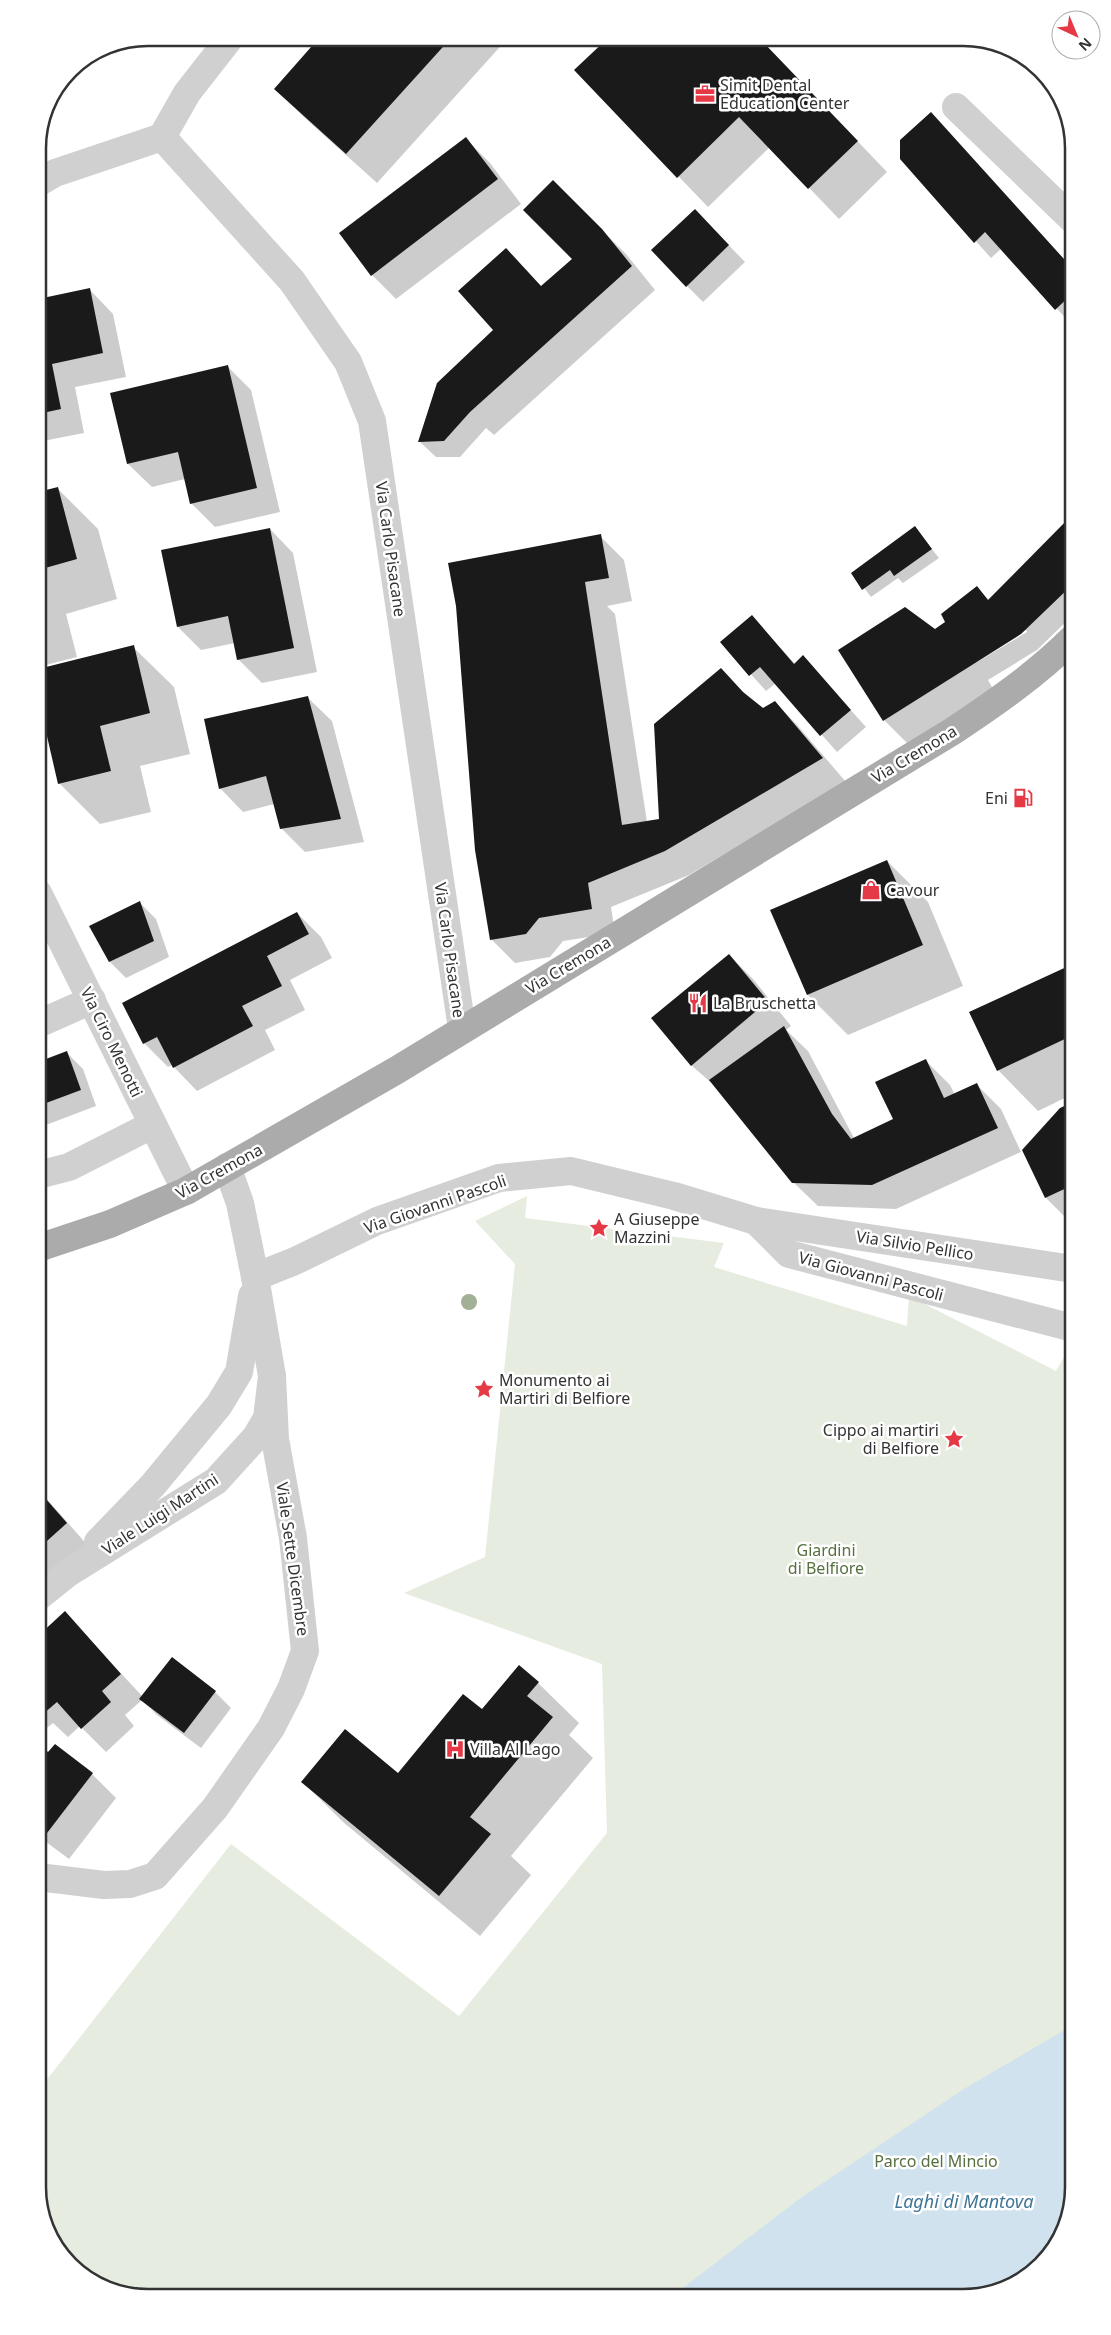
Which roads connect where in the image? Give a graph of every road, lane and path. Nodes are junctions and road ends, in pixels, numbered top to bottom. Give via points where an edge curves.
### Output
1 (224, 46) edge
2 (956, 107) dead end
3 (162, 137) junction
4 (46, 178) edge
5 (1065, 211) edge
6 (1065, 646) edge
7 (46, 909) edge
8 (92, 1000) junction
9 (46, 1020) edge
10 (462, 1029) junction
11 (152, 1125) junction
12 (227, 1167) junction
13 (46, 1172) edge
14 (186, 1191) junction
15 (756, 1221) junction
16 (46, 1245) edge
17 (1065, 1268) edge
18 (256, 1277) junction
19 (1065, 1326) edge
20 (272, 1376) junction
21 (68, 1573) junction
22 (46, 1591) edge
23 (46, 1878) edge

1 - 3 street via 187,93
2 - 5 street
3 - 4 street
3 - 10 street, Via Carlo Pisacane via 292,281 348,362 372,421
6 - 10 main road, Via Cremona via 1001,699 953,731
7 - 8 street, Via Ciro Menotti
8 - 9 street
8 - 11 street, Via Ciro Menotti
10 - 12 main road, Via Cremona
11 - 13 street via 69,1167
11 - 14 street, Via Ciro Menotti
12 - 14 main road, Via Cremona
12 - 18 street, Viale Luigi Martini via 240,1203
14 - 16 main road, Via Cremona via 110,1224
15 - 17 street, Via Silvio Pellico
15 - 18 street, Via Giovanni Pascoli via 674,1196 571,1171 499,1178 377,1221
15 - 19 street, Via Giovanni Pascoli via 789,1254
18 - 20 street, Viale Luigi Martini
18 - 21 street, Viale Luigi Martini via 239,1372 220,1405 153,1485
20 - 21 street, Viale Luigi Martini via 267,1418 256,1437 216,1481
20 - 23 street, Viale Sette Dicembre via 275,1439 293,1538 305,1651 291,1689 271,1728 215,1808 155,1876 130,1884 104,1885
21 - 22 street, Viale Luigi Martini

